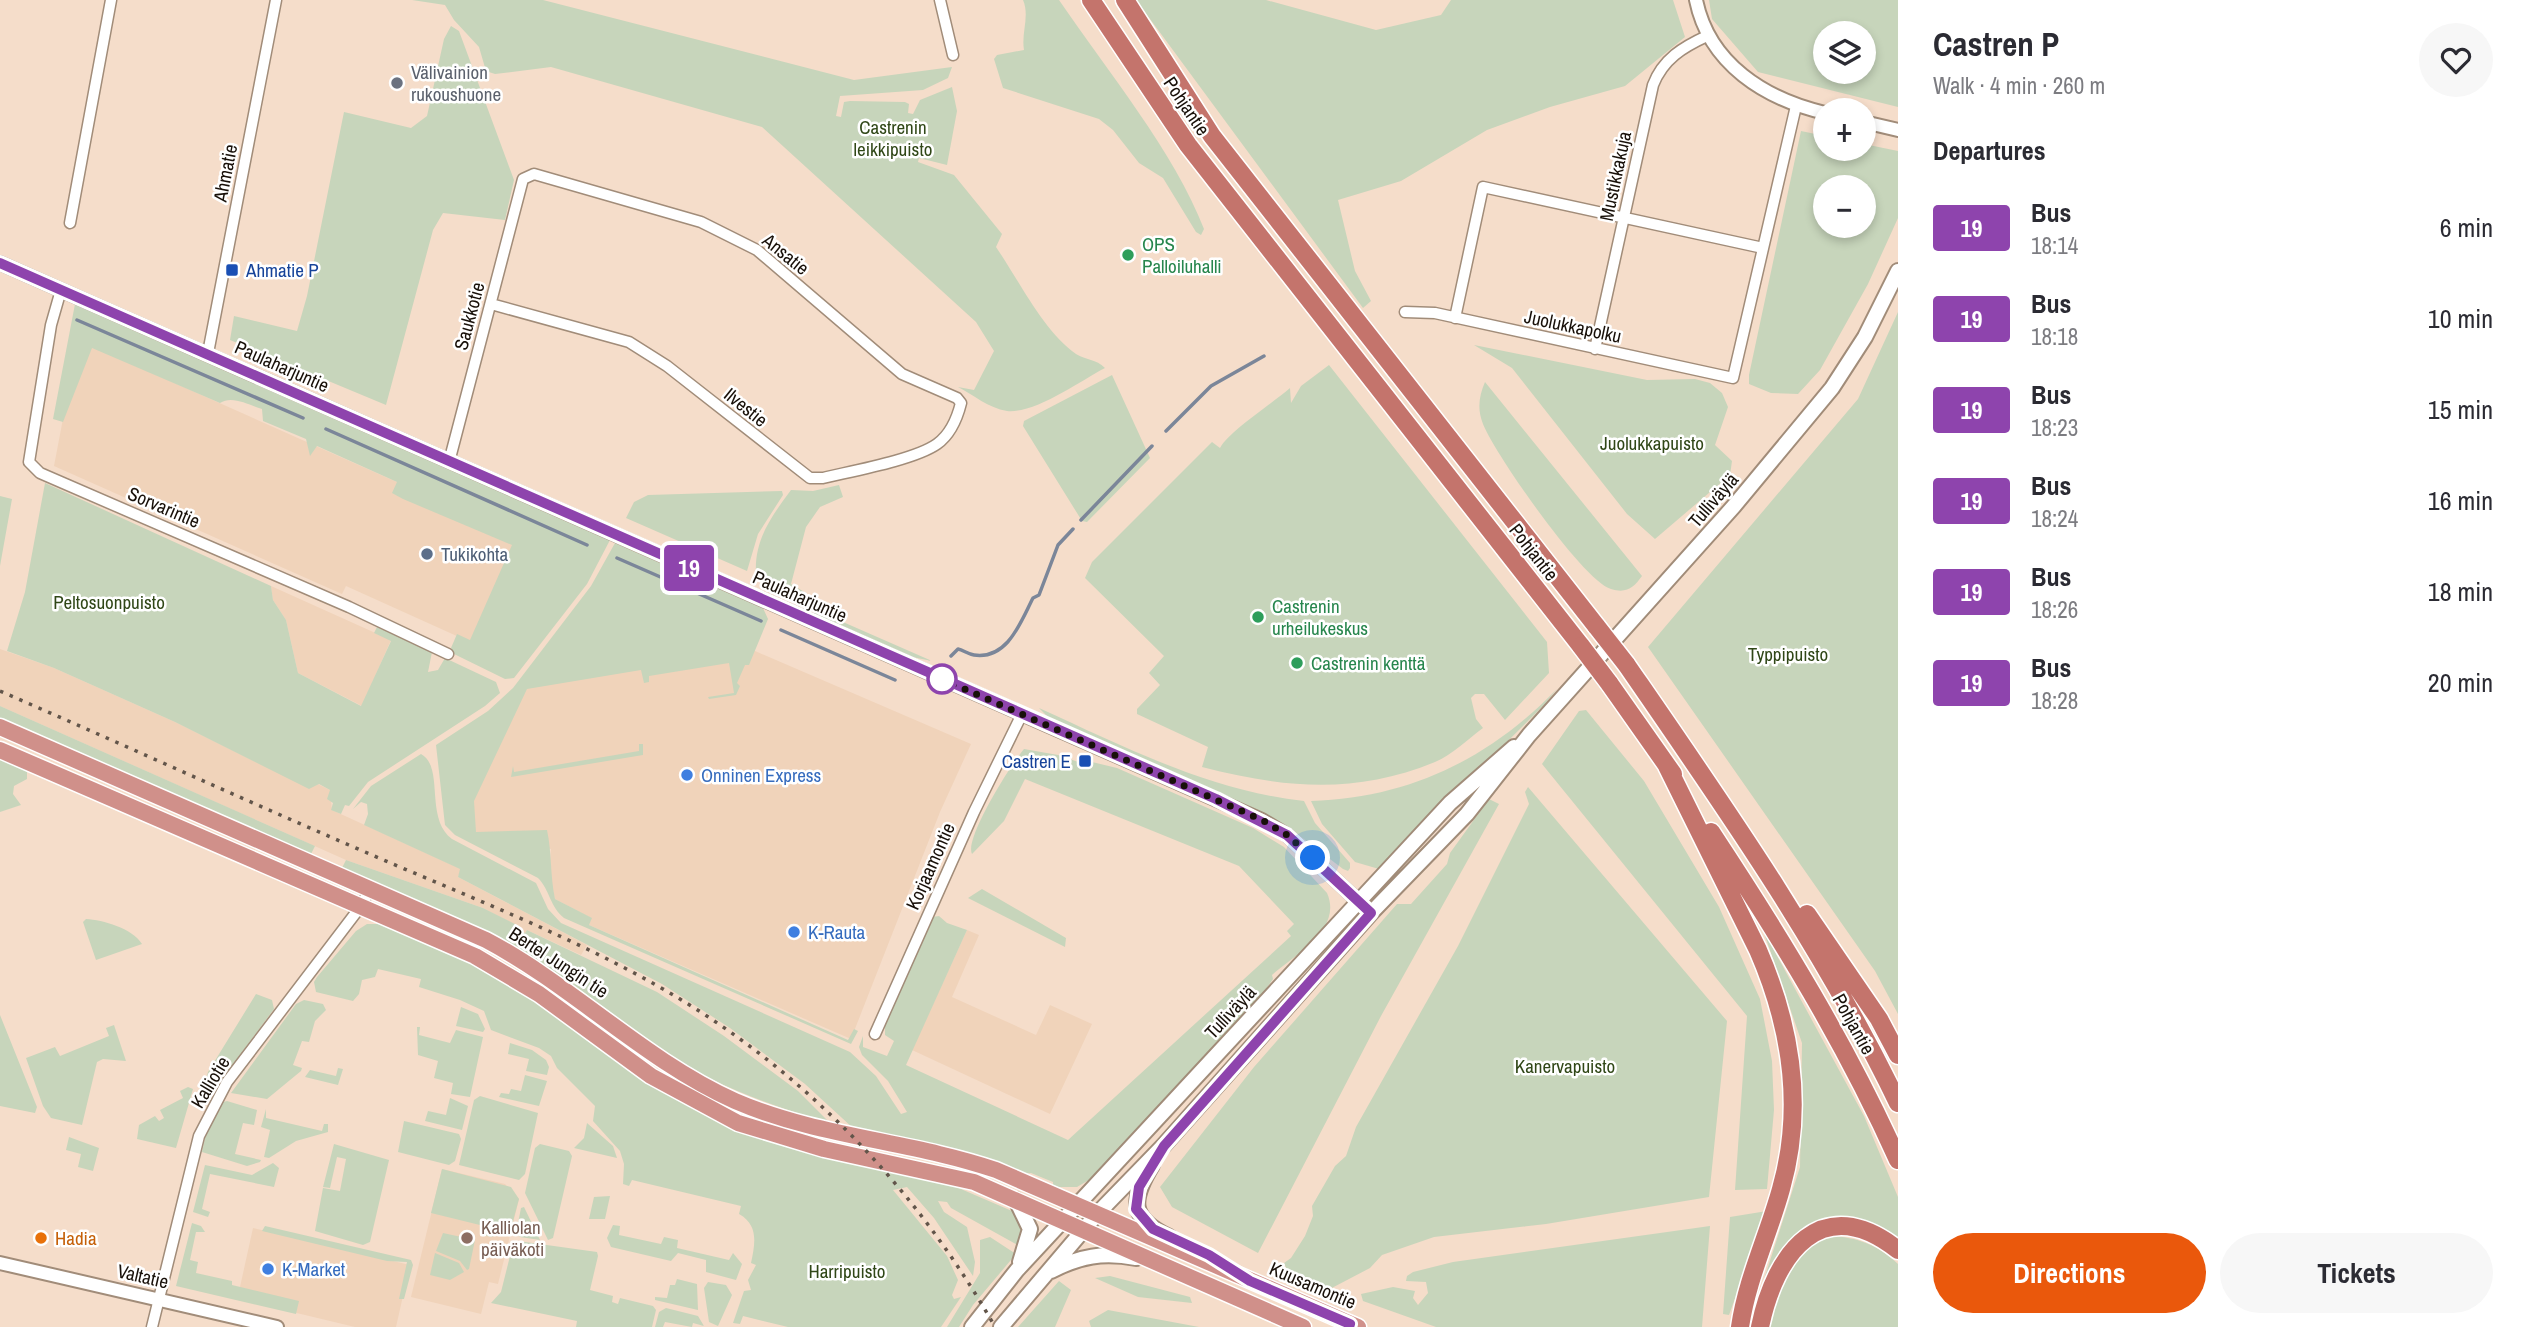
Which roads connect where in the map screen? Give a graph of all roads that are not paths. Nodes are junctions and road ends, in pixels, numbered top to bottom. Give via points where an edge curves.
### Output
1 (111, 0) edge
2 (276, 0) edge
3 (940, 0) edge
4 (1091, 0) edge
5 (1125, 0) edge
6 (1696, 0) edge
7 (1707, 36) junction
8 (953, 55) dead end
9 (1796, 106) junction
10 (1813, 110) edge
11 (1876, 125) edge
12 (1898, 130) edge
13 (523, 179) joint
14 (1624, 217) junction
15 (69, 223) dead end
16 (1763, 248) junction
17 (0, 263) edge
18 (1898, 271) edge
19 (61, 290) junction
20 (491, 304) junction
21 (1405, 312) dead end
22 (1455, 318) junction
23 (1595, 349) junction
24 (208, 353) junction
25 (961, 403) joint
26 (449, 462) junction
27 (448, 654) dead end
28 (1022, 714) junction
29 (0, 727) edge
30 (1529, 735) junction
31 (0, 750) edge
32 (1686, 751) junction
33 (1667, 766) junction
34 (370, 889) junction
35 (1357, 902) junction
36 (361, 906) junction
37 (1371, 913) junction
38 (875, 1034) dead end
39 (1898, 1055) edge
40 (1898, 1103) edge
41 (1164, 1146) junction
42 (1898, 1160) edge
43 (1016, 1200) junction
44 (1077, 1205) junction
45 (1097, 1214) junction
46 (1062, 1222) junction
47 (1082, 1231) junction
48 (1898, 1250) edge
49 (1148, 1260) junction
50 (0, 1263) edge
51 (1017, 1270) junction
52 (1047, 1273) junction
53 (1250, 1281) junction
54 (159, 1299) junction
55 (1352, 1326) edge
56 (152, 1327) edge
57 (277, 1327) edge
58 (972, 1327) edge
59 (1001, 1327) edge
60 (1303, 1327) edge
61 (1740, 1327) edge
62 (1760, 1327) edge

1 - 15 street
2 - 24 street, Ahmatie
3 - 8 street
4 - 33 highway, Pohjantie, bridge via 1188,145 1581,646
5 - 32 highway, Pohjantie, bridge via 1212,136 1626,664
6 - 7 street
7 - 9 street via 1737,71 1767,93
7 - 14 street, Mustikkakuja via 1682,48 1658,71
9 - 10 street
9 - 16 street
11 - 12 street
13 - 20 street, Saukkotie
13 - 25 street, Ansatie via 534,174 712,227 757,250 902,374
14 - 16 street
14 - 22 street via 1483,187
14 - 23 street, Mustikkakuja
16 - 23 street, Juolukkapolku via 1733,378
17 - 19 street, Paulaharjuntie
18 - 30 main road, Tulliväylä via 1865,337 1832,388 1734,506
19 - 24 street, Paulaharjuntie
19 - 27 street, Sorvarintie via 51,324 29,462 40,473
20 - 25 street, Ilvestie via 629,342 667,366 810,478 924,451 947,435
20 - 26 street, Saukkotie
21 - 22 street, Juolukkapolku
22 - 23 street, Juolukkapolku
24 - 26 street, Paulaharjuntie
26 - 28 street, Paulaharjuntie
28 - 35 street, Paulaharjuntie via 1262,820 1287,835
28 - 38 street, Korjaamontie
29 - 34 highway, Bertel Jungin tie
30 - 35 main road, Tulliväylä via 1450,803
30 - 37 main road, Tulliväylä via 1467,814
31 - 36 highway, Bertel Jungin tie
32 - 39 highway via 1815,924
32 - 40 highway, Pohjantie via 1805,930 1863,1030
33 - 42 highway, Pohjantie via 1782,940 1844,1047
33 - 61 highway via 1771,980 1791,1064 1793,1108 1786,1167 1749,1283
34 - 36 street, Kalliotie
34 - 44 highway, Bertel Jungin tie via 518,957 654,1054 736,1101 827,1130 953,1156
35 - 37 street, Paulaharjuntie
35 - 44 main road, Tulliväylä
36 - 43 highway, Bertel Jungin tie via 509,974 651,1076 738,1123 824,1149 954,1176
36 - 54 street, Kalliotie via 227,1082 199,1136
37 - 41 main road, Tulliväylä
41 - 45 main road, Tulliväylä
41 - 53 main road via 1139,1187 1136,1209 1144,1223
43 - 46 highway, Bertel Jungin tie
43 - 51 main road via 1030,1229
44 - 45 highway, Bertel Jungin tie
44 - 46 main road, Tulliväylä
45 - 47 main road, Tulliväylä
45 - 53 highway, Kuusamontie
46 - 47 highway
46 - 51 main road, Tulliväylä
47 - 49 highway
47 - 52 main road, Tulliväylä
48 - 62 highway via 1850,1227 1810,1236 1783,1261
49 - 52 main road via 1094,1255
49 - 60 highway
50 - 54 street, Valtatie
51 - 58 main road, Tulliväylä
52 - 59 main road, Tulliväylä
53 - 55 highway, Kuusamontie
54 - 56 street, Kalliotie
54 - 57 street, Valtatie

